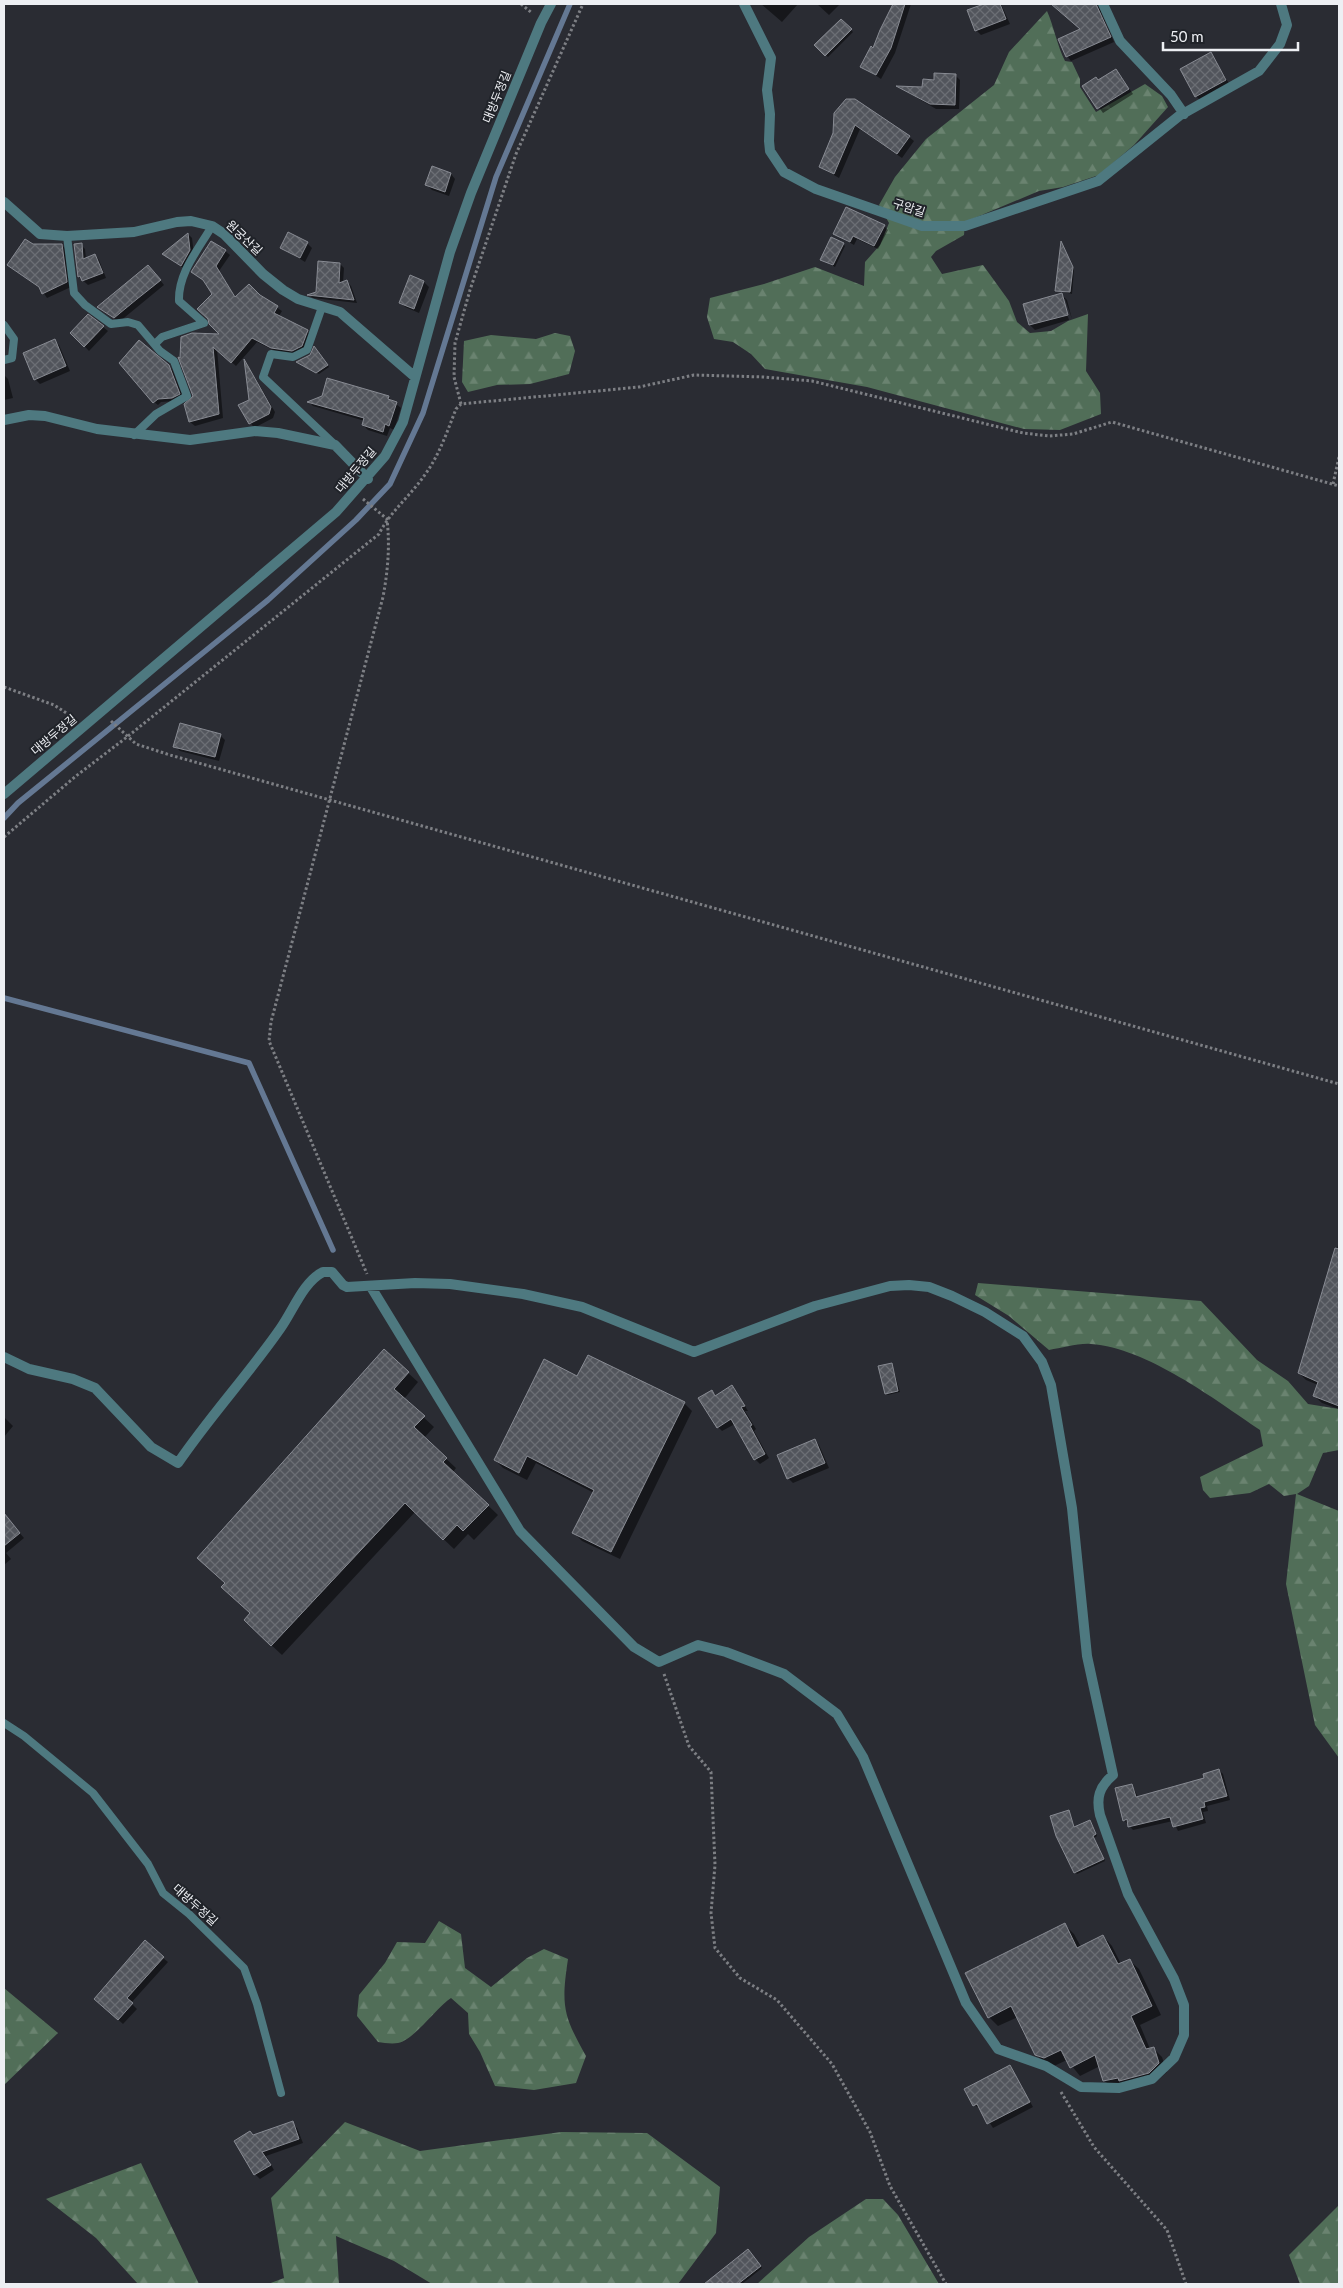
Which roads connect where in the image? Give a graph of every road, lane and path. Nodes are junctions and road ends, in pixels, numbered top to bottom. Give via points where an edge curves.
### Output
1 (551, 4) edge
2 (583, 4) edge
3 (744, 4) edge
4 (1103, 4) edge
5 (1281, 4) edge
6 (1184, 114) junction
7 (4, 206) edge
8 (212, 226) junction
9 (67, 236) junction
10 (322, 307) junction
11 (4, 324) edge
12 (155, 344) junction
13 (4, 360) edge
14 (415, 377) junction
15 (461, 404) junction
16 (4, 420) edge
17 (134, 435) junction
18 (336, 445) junction
19 (1339, 457) edge
20 (368, 479) junction
21 (1333, 484) junction
22 (1339, 486) edge
23 (361, 497) dead end
24 (386, 519) junction
25 (4, 687) edge
26 (105, 716) dead end
27 (85, 725) junction
28 (127, 737) junction
29 (4, 794) edge
30 (331, 799) junction
31 (4, 837) edge
32 (1339, 1084) edge
33 (371, 1287) junction
34 (4, 1357) edge
35 (659, 1662) junction
36 (4, 1723) edge
37 (1060, 2090) dead end
38 (281, 2093) dead end
39 (946, 2284) edge
40 (1186, 2284) edge

1 - 14 street, 대방두정길 via 519,74 450,252
2 - 15 path via 516,154 470,290 455,343 454,377
3 - 6 street, 구암길 via 771,58 767,90 770,151 784,172 834,196 922,226 965,226 1098,181
4 - 6 street via 1120,41 1171,94
5 - 6 street, 구암길 via 1287,25 1280,44 1259,71
7 - 9 street, 원궁산길 via 40,234
8 - 9 street, 원궁산길 via 184,221 134,232
8 - 10 street, 원궁산길 via 283,290
8 - 12 lane via 178,288 178,301 204,322 162,337
9 - 12 lane via 74,294 111,324 128,322 138,325
10 - 14 street, 원궁산길 via 340,312
10 - 18 lane via 306,350 293,357 271,354 263,377
11 - 13 lane via 14,338 12,358
12 - 17 lane via 174,361 187,396 156,414
14 - 20 street, 대방두정길 via 403,422
15 - 21 path via 639,387 694,375 812,381 1022,433 1073,434 1112,422
15 - 24 path via 425,475
16 - 17 street via 45,416
17 - 18 street via 190,440 255,431
18 - 20 street
19 - 21 path
20 - 27 street, 대방두정길 via 336,512
21 - 22 path
23 - 24 path
24 - 28 path via 379,534
24 - 30 path via 389,552 383,597
25 - 27 path via 54,705
26 - 28 path
27 - 29 street, 대방두정길
28 - 30 path via 136,744 162,753
28 - 31 path
30 - 32 path
30 - 33 path via 268,1041
33 - 34 street via 347,1287 332,1272 316,1275 280,1330 178,1463 151,1447 90,1386 28,1369
33 - 35 street via 520,1531 634,1647
33 - 35 street via 450,1284 523,1294 582,1308 694,1352 815,1306 890,1286 909,1285 928,1287 952,1296 1023,1336 1048,1373 1072,1508 1087,1656 1113,1775 1100,1789 1098,1805 1117,1869 1174,1979 1184,2005 1184,2034 1174,2058 1152,2079 1119,2088 1081,2087 1046,2066 998,2049 966,2003 863,1757 837,1714 784,1674 726,1652 698,1645
35 - 39 path via 689,1746 711,1772 715,1865 711,1913 715,1948 740,1978 777,2000 832,2064 870,2132 890,2186
36 - 38 lane, 대방두정길 via 93,1793 148,1864 163,1893 244,1968 260,2012
37 - 40 path via 1094,2147 1167,2230

